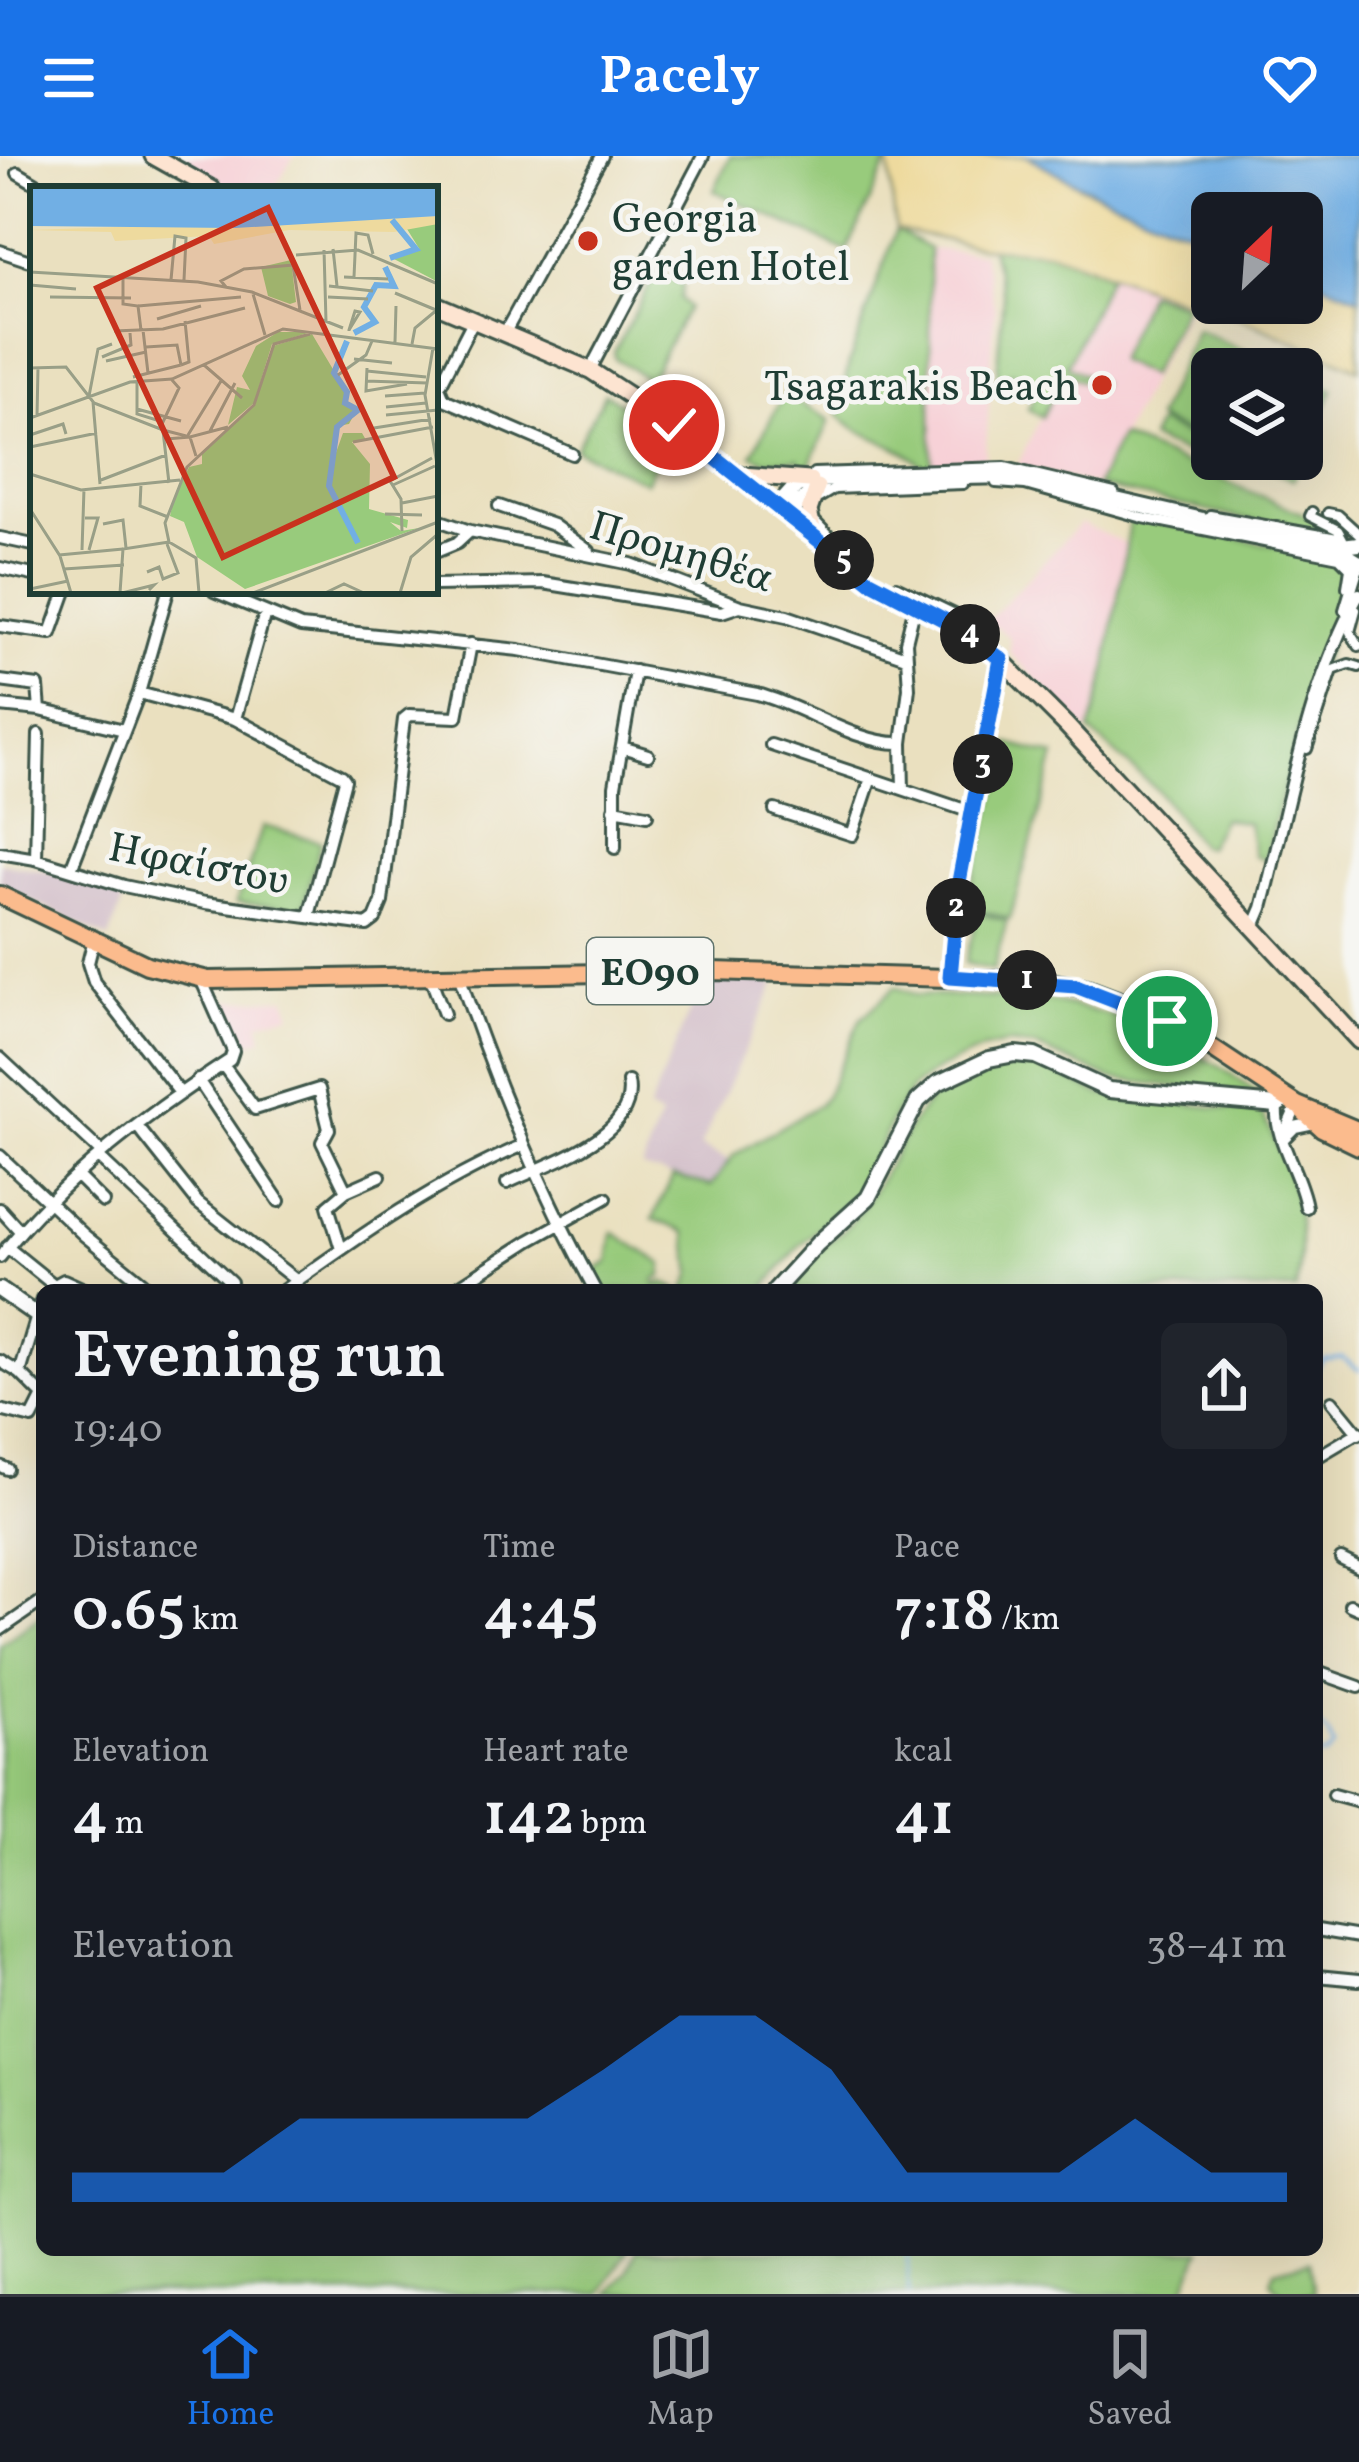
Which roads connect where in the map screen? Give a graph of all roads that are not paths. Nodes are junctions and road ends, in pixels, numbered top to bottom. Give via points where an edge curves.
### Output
1 (153, 156) edge
2 (602, 156) edge
3 (703, 156) edge
4 (18, 173) dead end
5 (190, 184) edge
6 (40, 186) edge
7 (0, 251) edge
8 (30, 261) edge
9 (438, 305) edge
10 (473, 321) junction
11 (504, 334) junction
12 (590, 370) junction
13 (572, 454) dead end
14 (743, 473) junction
15 (820, 482) junction
16 (499, 506) dead end
17 (782, 510) junction
18 (1312, 512) dead end
19 (1328, 513) dead end
20 (438, 520) edge
21 (470, 531) junction
22 (814, 533) junction
23 (1359, 534) edge
24 (0, 538) edge
25 (30, 544) edge
26 (1359, 544) edge
27 (1327, 546) junction
28 (438, 551) edge
29 (591, 554) junction
30 (1359, 563) edge
31 (0, 568) edge
32 (30, 574) edge
33 (438, 586) edge
34 (65, 594) edge
35 (166, 594) edge
36 (230, 594) edge
37 (1355, 603) edge
38 (915, 605) junction
39 (740, 606) junction
40 (265, 613) junction
41 (959, 616) dead end
42 (0, 626) edge
43 (471, 644) junction
44 (1359, 646) edge
45 (907, 657) junction
46 (1001, 659) junction
47 (1359, 667) edge
48 (635, 671) junction
49 (0, 681) edge
50 (140, 692) junction
51 (0, 706) edge
52 (40, 710) junction
53 (235, 719) junction
54 (124, 730) junction
55 (39, 734) dead end
56 (902, 742) junction
57 (771, 745) dead end
58 (622, 747) junction
59 (1307, 748) dead end
60 (648, 755) dead end
61 (871, 778) junction
62 (903, 789) junction
63 (614, 808) junction
64 (775, 810) dead end
65 (974, 814) junction
66 (647, 815) dead end
67 (615, 848) dead end
68 (0, 853) edge
69 (36, 859) junction
70 (71, 868) junction
71 (1, 897) edge
72 (308, 916) junction
73 (1253, 929) junction
74 (94, 939) junction
75 (950, 977) junction
76 (460, 978) junction
77 (201, 979) junction
78 (431, 979) junction
79 (444, 1013) dead end
80 (1359, 1041) edge
81 (0, 1058) edge
82 (223, 1065) junction
83 (198, 1080) junction
84 (628, 1082) dead end
85 (179, 1093) junction
86 (1287, 1103) junction
87 (1316, 1123) junction
88 (137, 1126) junction
89 (1359, 1131) edge
90 (1282, 1140) junction
91 (524, 1145) junction
92 (1359, 1147) edge
93 (100, 1155) junction
94 (0, 1156) edge
95 (534, 1170) junction
96 (76, 1175) junction
97 (380, 1176) dead end
98 (507, 1183) dead end
99 (346, 1191) junction
100 (606, 1198) dead end
101 (49, 1201) junction
102 (279, 1201) dead end
103 (104, 1202) dead end
104 (1306, 1207) dead end
105 (0, 1209) edge
106 (559, 1224) junction
107 (20, 1231) junction
108 (341, 1249) junction
109 (4, 1252) edge
110 (297, 1281) junction
111 (143, 1282) dead end
112 (231, 1282) dead end
113 (53, 1284) edge
114 (293, 1284) edge
115 (463, 1284) edge
116 (592, 1284) edge
117 (780, 1284) edge
118 (0, 1290) edge
119 (36, 1316) edge
120 (36, 1323) edge
121 (0, 1361) edge
122 (20, 1373) junction
123 (36, 1390) edge
124 (1332, 1401) dead end
125 (36, 1409) edge
126 (0, 1410) edge
127 (1359, 1433) edge
128 (1323, 1454) edge
129 (1341, 1559) dead end
130 (1359, 1568) edge
131 (36, 1605) edge
132 (0, 1630) edge
133 (1323, 1674) edge
134 (1359, 1687) edge
135 (1333, 1795) dead end
136 (1359, 1802) edge
137 (1323, 1931) edge
138 (1359, 1937) edge
139 (1323, 1977) edge
140 (1359, 1980) edge

1 - 5 main road
2 - 11 street
3 - 12 street
4 - 6 street
7 - 8 street
9 - 10 main road
10 - 11 main road
10 - 13 street via 440,393
11 - 12 main road
12 - 14 main road
14 - 15 main road
14 - 17 main road
14 - 27 street via 1019,468
15 - 17 street via 791,490
15 - 22 main road via 809,511
15 - 27 street via 1038,479
16 - 29 street via 553,525
17 - 22 main road
18 - 27 street via 1344,537
19 - 23 street
20 - 21 street, Προμηθέα
21 - 28 street
21 - 29 street, Προμηθέα
22 - 38 main road via 870,581
24 - 25 street
26 - 27 street
27 - 30 street
27 - 37 street via 1349,566 1343,603
27 - 41 street via 1144,518 1015,484 821,494 817,524 854,561
29 - 39 street, Προμηθέα
30 - 37 street
31 - 32 street
33 - 39 street via 533,583 722,612
34 - 42 street via 51,633
35 - 50 street
36 - 40 street
37 - 44 street via 1350,632
37 - 73 street via 1304,736
38 - 45 street
38 - 46 main road
39 - 45 street, Προμηθέα
40 - 43 street via 301,627
40 - 53 street
43 - 48 street
43 - 72 street via 457,717 404,719 375,919 362,926
45 - 56 street
46 - 65 street
46 - 73 main road
47 - 59 street via 1333,670
48 - 56 street via 772,698 882,742
48 - 58 street
49 - 52 street via 38,686
50 - 53 street, Ηφαίστου
50 - 54 street
51 - 52 street
52 - 54 street
53 - 72 street, Ηφαίστου via 345,780
54 - 70 street
55 - 69 street
56 - 62 street
57 - 61 street
58 - 60 street
58 - 63 street
61 - 62 street
61 - 64 street via 852,835
62 - 65 street
63 - 66 street
63 - 67 street
65 - 75 street
68 - 69 street, Ηφαίστου
69 - 70 street, Ηφαίστου
70 - 72 street, Ηφαίστου via 205,903
71 - 74 main road, ΕΟ90
73 - 80 main road
74 - 77 main road, ΕΟ90
74 - 85 street via 94,982
75 - 76 main road, ΕΟ90 via 658,971
75 - 86 main road, ΕΟ90 via 1045,981 1121,1000 1187,1032
76 - 78 main road, ΕΟ90
76 - 91 street
77 - 78 main road, ΕΟ90
77 - 82 street via 233,1051
78 - 79 street
81 - 93 street
82 - 83 street
82 - 99 street via 255,1109 319,1089 329,1129 322,1142
83 - 85 street
83 - 102 street
84 - 95 street via 629,1104 614,1128
85 - 88 street
86 - 87 main road, ΕΟ90
86 - 89 main road, ΕΟ90
86 - 90 street
86 - 90 street via 1276,1127
86 - 117 street via 1109,1090 1032,1055 988,1059 918,1100 868,1198
87 - 90 street via 1294,1127
87 - 92 main road, ΕΟ90
88 - 93 street
88 - 110 street via 206,1211
90 - 104 street
91 - 95 street
91 - 108 street via 424,1192
93 - 96 street
93 - 112 street
94 - 101 street
95 - 98 street
95 - 106 street
96 - 101 street
96 - 103 street
97 - 99 street
99 - 108 street via 328,1206
100 - 106 street
101 - 107 street
101 - 111 street
105 - 107 street
106 - 115 street
106 - 116 street
107 - 109 street
108 - 110 street
109 - 113 street
110 - 114 street
118 - 119 street
120 - 122 street
121 - 122 street
122 - 123 street
124 - 127 street
125 - 126 street via 32,1418
127 - 128 street
129 - 130 street
131 - 132 street
133 - 134 street
135 - 136 street
137 - 138 street
139 - 140 street

